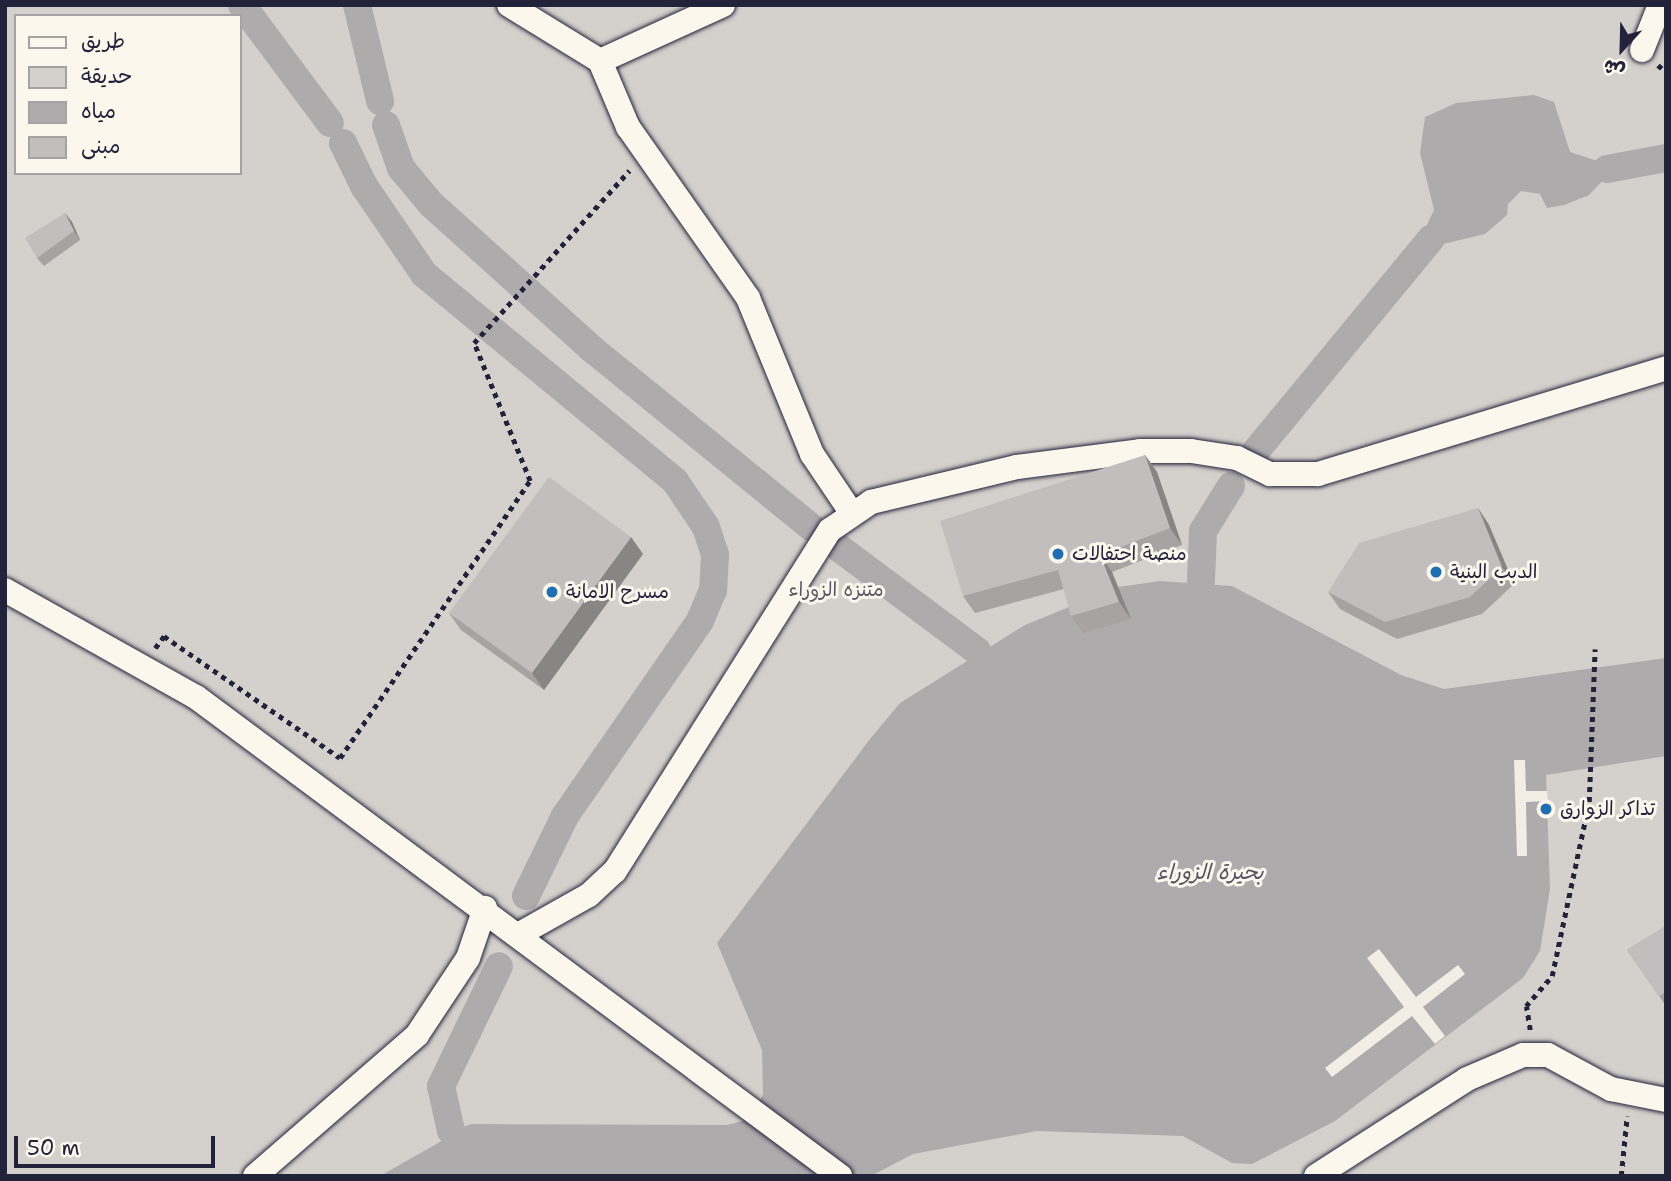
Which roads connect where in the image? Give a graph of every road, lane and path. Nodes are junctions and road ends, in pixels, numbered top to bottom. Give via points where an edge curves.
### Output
1 (509, 5) edge
2 (723, 5) edge
3 (1660, 5) edge
4 (1642, 50) dead end
5 (600, 61) junction
6 (646, 152) junction
7 (1666, 368) edge
8 (851, 512) junction
9 (5, 590) edge
10 (1595, 649) dead end
11 (143, 663) junction
12 (485, 908) junction
13 (518, 935) junction
14 (1534, 1055) junction
15 (1629, 1094) junction
16 (1666, 1100) edge
17 (255, 1176) edge
18 (840, 1176) edge
19 (1316, 1176) edge
20 (1621, 1176) edge

1 - 5 street
2 - 5 street
3 - 4 street
5 - 6 street via 628,127
6 - 8 street via 728,261 768,341 812,454
6 - 11 path via 474,343 530,481 340,758 164,636
7 - 8 street via 1318,474 1270,474 1237,458 1191,451 1140,451 1017,467
8 - 13 street via 830,530 765,626 615,871 589,894
9 - 11 street
10 - 14 path via 1589,802 1552,976 1526,1006
11 - 12 street
12 - 13 street
12 - 17 street via 468,958 431,1018
13 - 18 street
14 - 15 street via 1548,1055
14 - 19 street via 1484,1069
15 - 16 street
15 - 20 path

